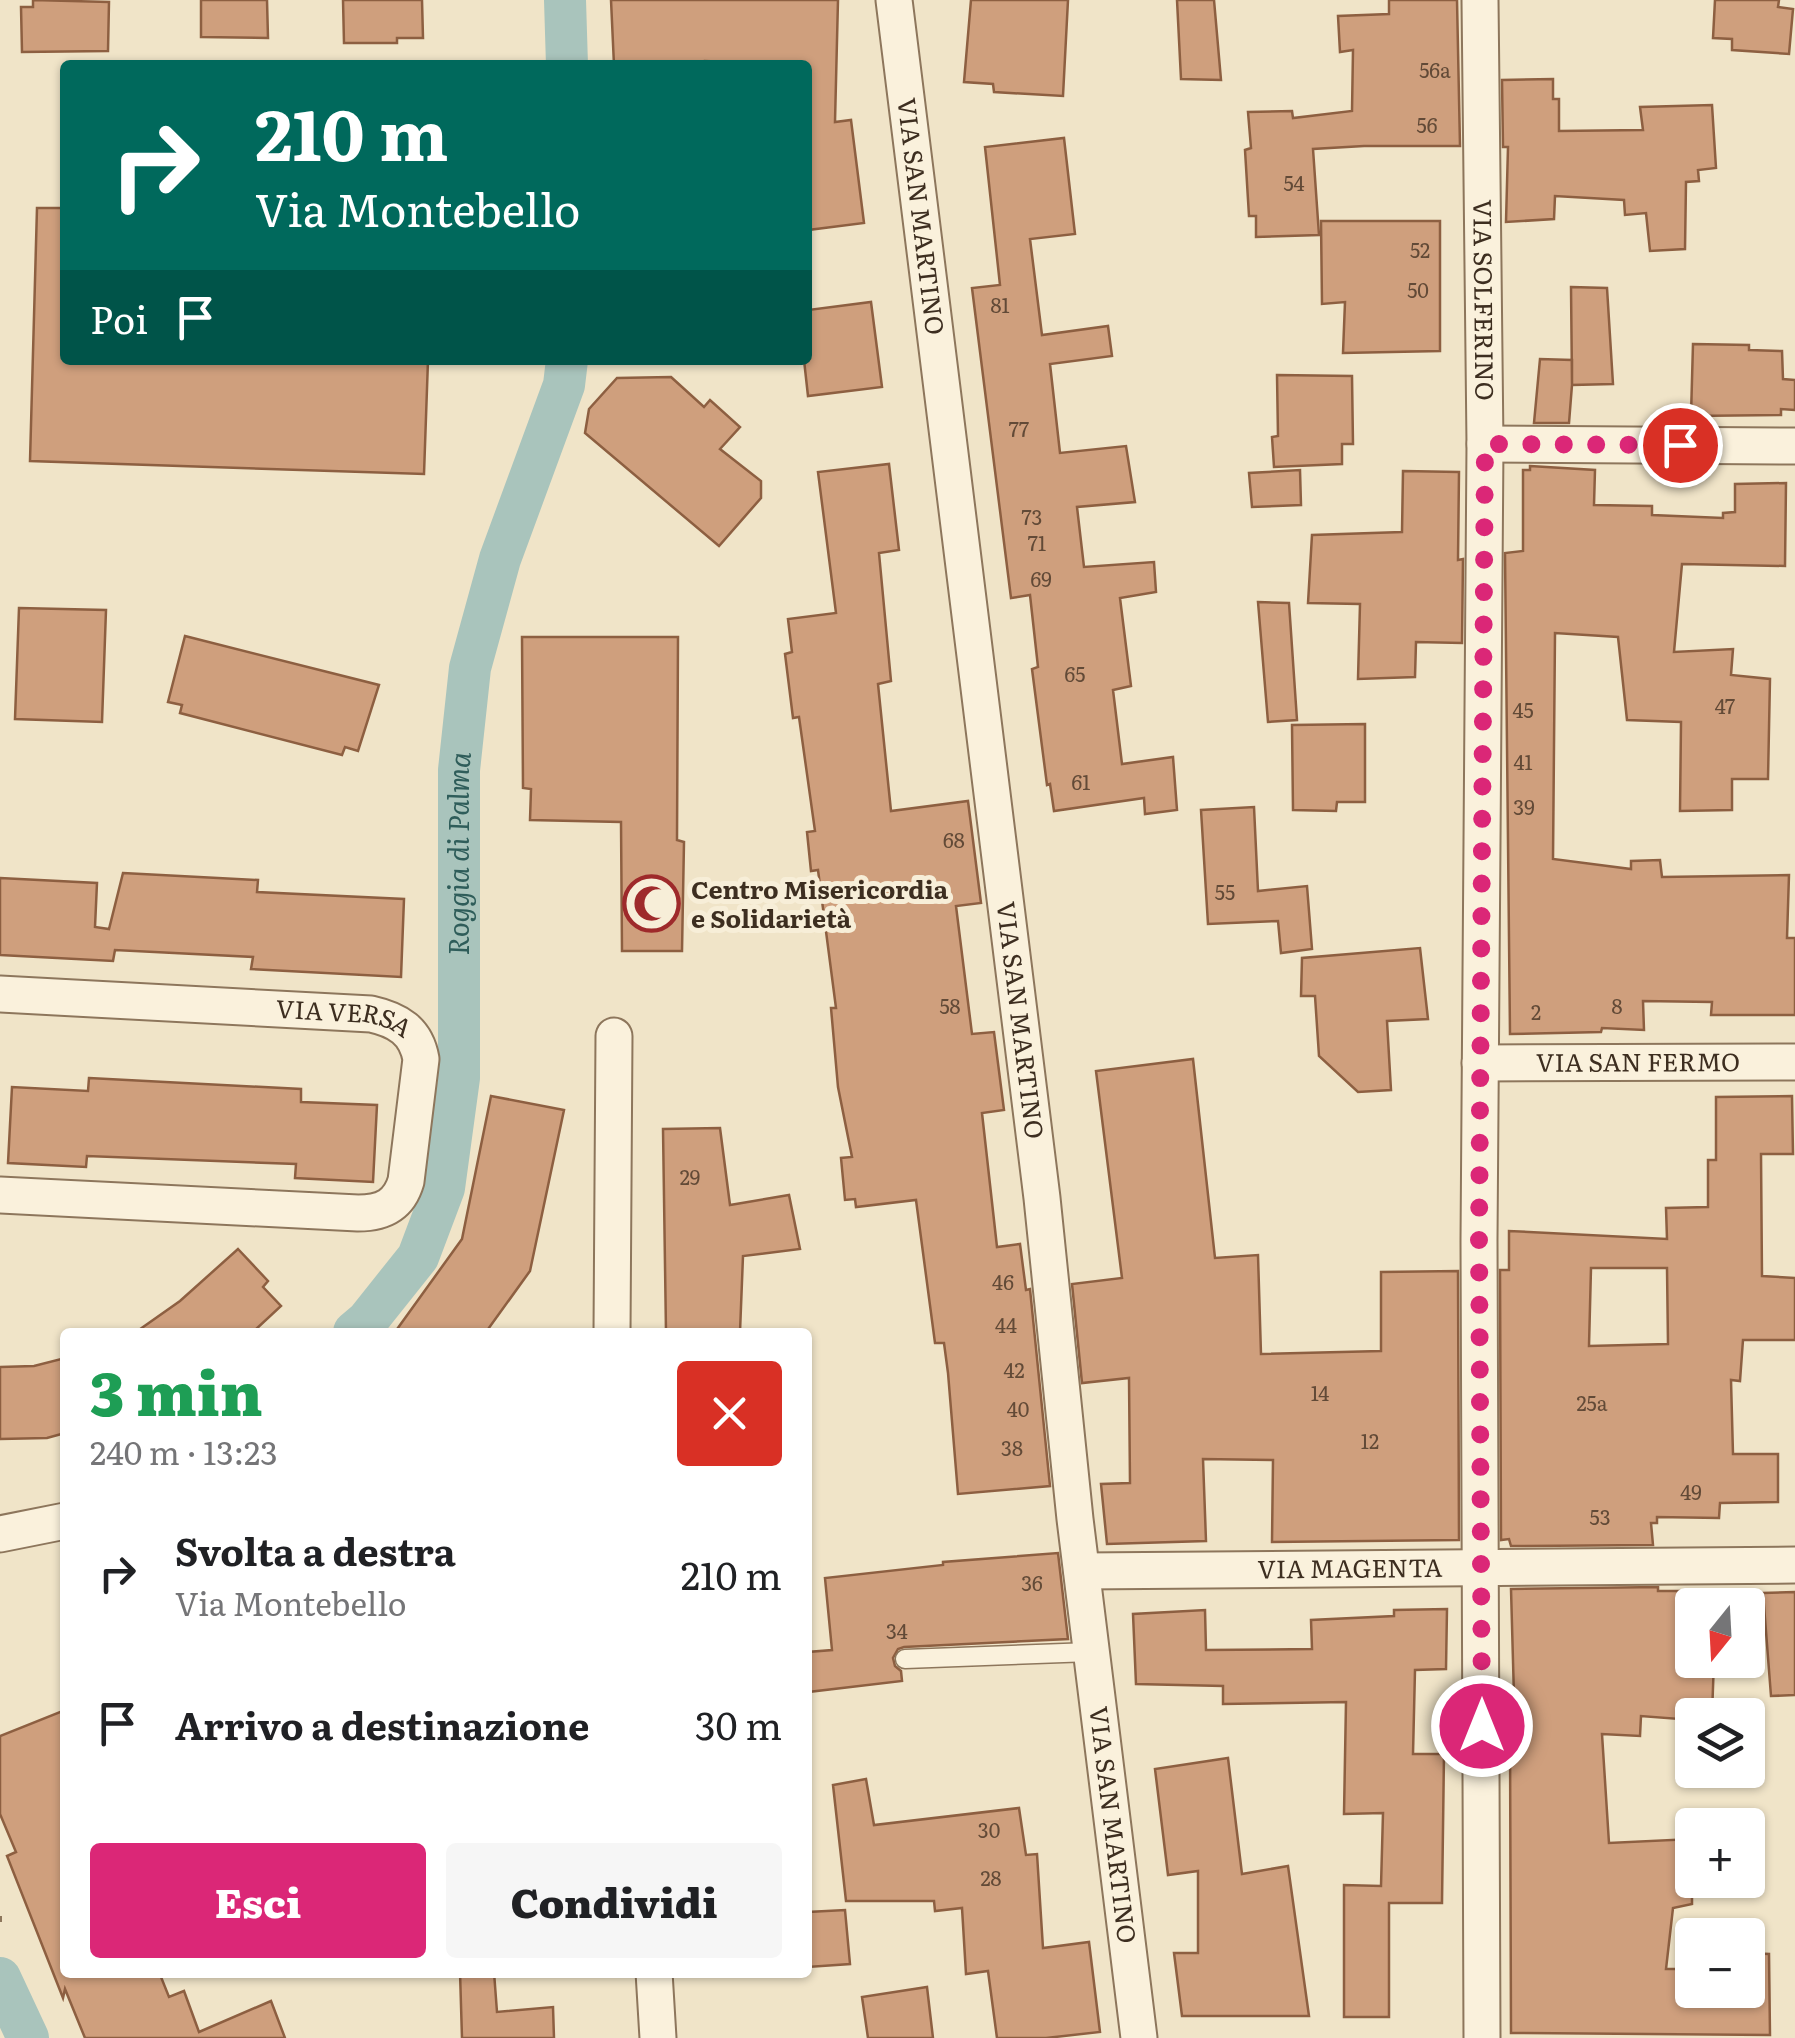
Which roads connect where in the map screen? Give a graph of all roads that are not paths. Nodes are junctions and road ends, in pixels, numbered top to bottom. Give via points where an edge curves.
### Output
1 (894, 0) edge
2 (1480, 0) edge
3 (1485, 444) junction
4 (1795, 446) edge
5 (0, 994) edge
6 (614, 1036) dead end
7 (1795, 1062) edge
8 (1480, 1063) junction
9 (0, 1195) edge
10 (612, 1328) edge
11 (60, 1522) edge
12 (0, 1534) edge
13 (1795, 1565) edge
14 (1482, 1567) junction
15 (1082, 1571) junction
16 (1091, 1652) junction
17 (905, 1659) dead end
18 (654, 1978) edge
19 (658, 2038) edge
20 (1139, 2038) edge
21 (1482, 2038) edge

1 - 15 street, VIA SAN MARTINO
2 - 3 street, VIA SOLFERINO
3 - 4 street
3 - 8 street, VIA SOLFERINO
5 - 9 street, VIA VERSA via 371,1014 410,1032 421,1059 403,1194 384,1210
6 - 10 street
7 - 8 street, VIA SAN FERMO
8 - 14 street, VIA SOLFERINO
11 - 12 street
13 - 14 street, VIA MAGENTA
14 - 15 street, VIA MAGENTA
14 - 21 street, VIA SOLFERINO
15 - 16 street, VIA SAN MARTINO
16 - 17 lane
16 - 20 street, VIA SAN MARTINO
18 - 19 street

